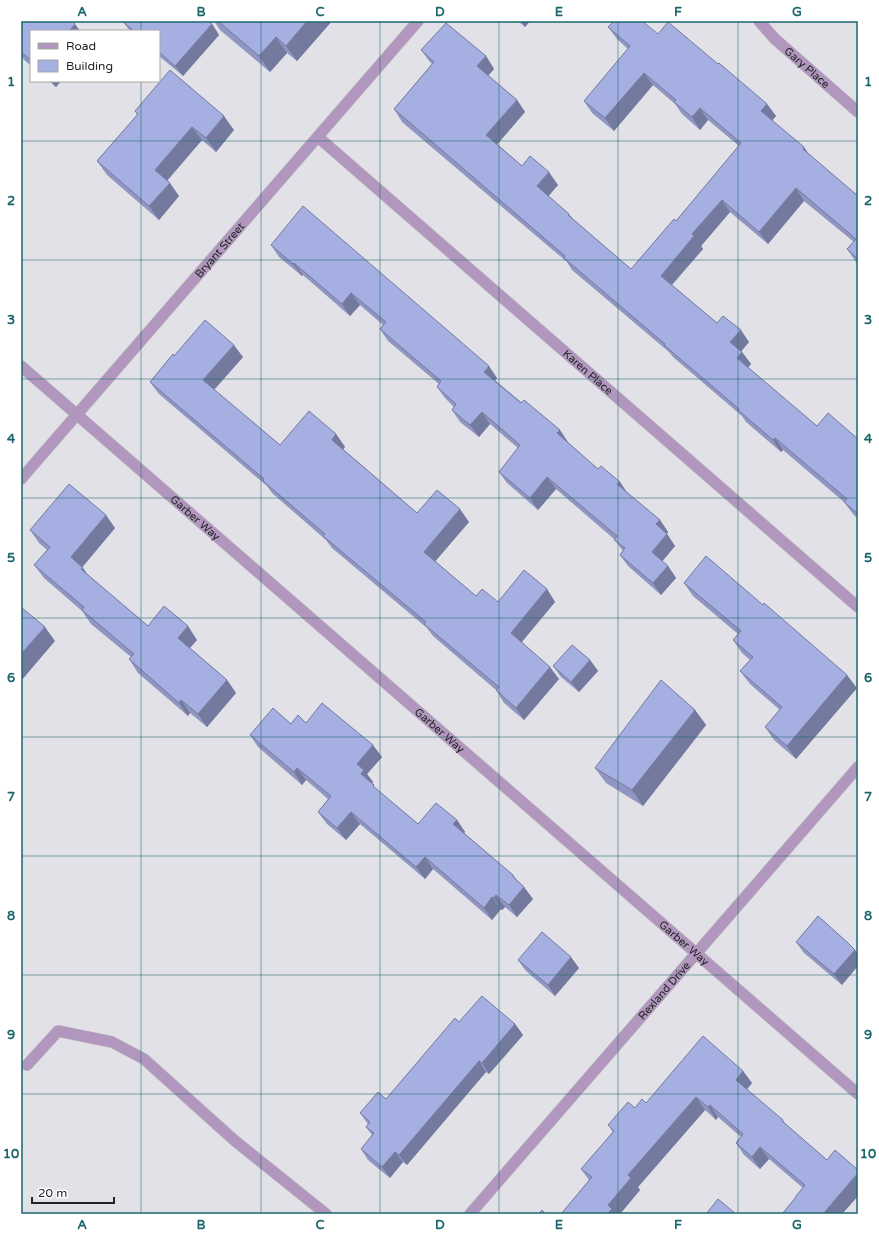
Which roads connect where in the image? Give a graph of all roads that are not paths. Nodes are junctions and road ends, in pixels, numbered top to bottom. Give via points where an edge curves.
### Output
1 (418, 21) edge
2 (759, 21) edge
3 (858, 112) edge
4 (318, 137) junction
5 (21, 366) edge
6 (77, 414) junction
7 (21, 479) edge
8 (858, 607) edge
9 (858, 767) edge
10 (696, 953) junction
11 (27, 1066) dead end
12 (858, 1094) edge
13 (326, 1214) edge
14 (470, 1214) edge

1 - 4 street, Bryant Street
2 - 3 street, Gary Place via 775,39
4 - 6 street, Bryant Street
4 - 8 street, Karen Place
5 - 6 street, Garber Way
6 - 7 street, Bryant Street
6 - 10 street, Garber Way
9 - 10 street, Rexland Drive
10 - 12 street, Garber Way
10 - 14 street, Rexland Drive
11 - 13 street via 58,1031 112,1042 144,1059 234,1140

